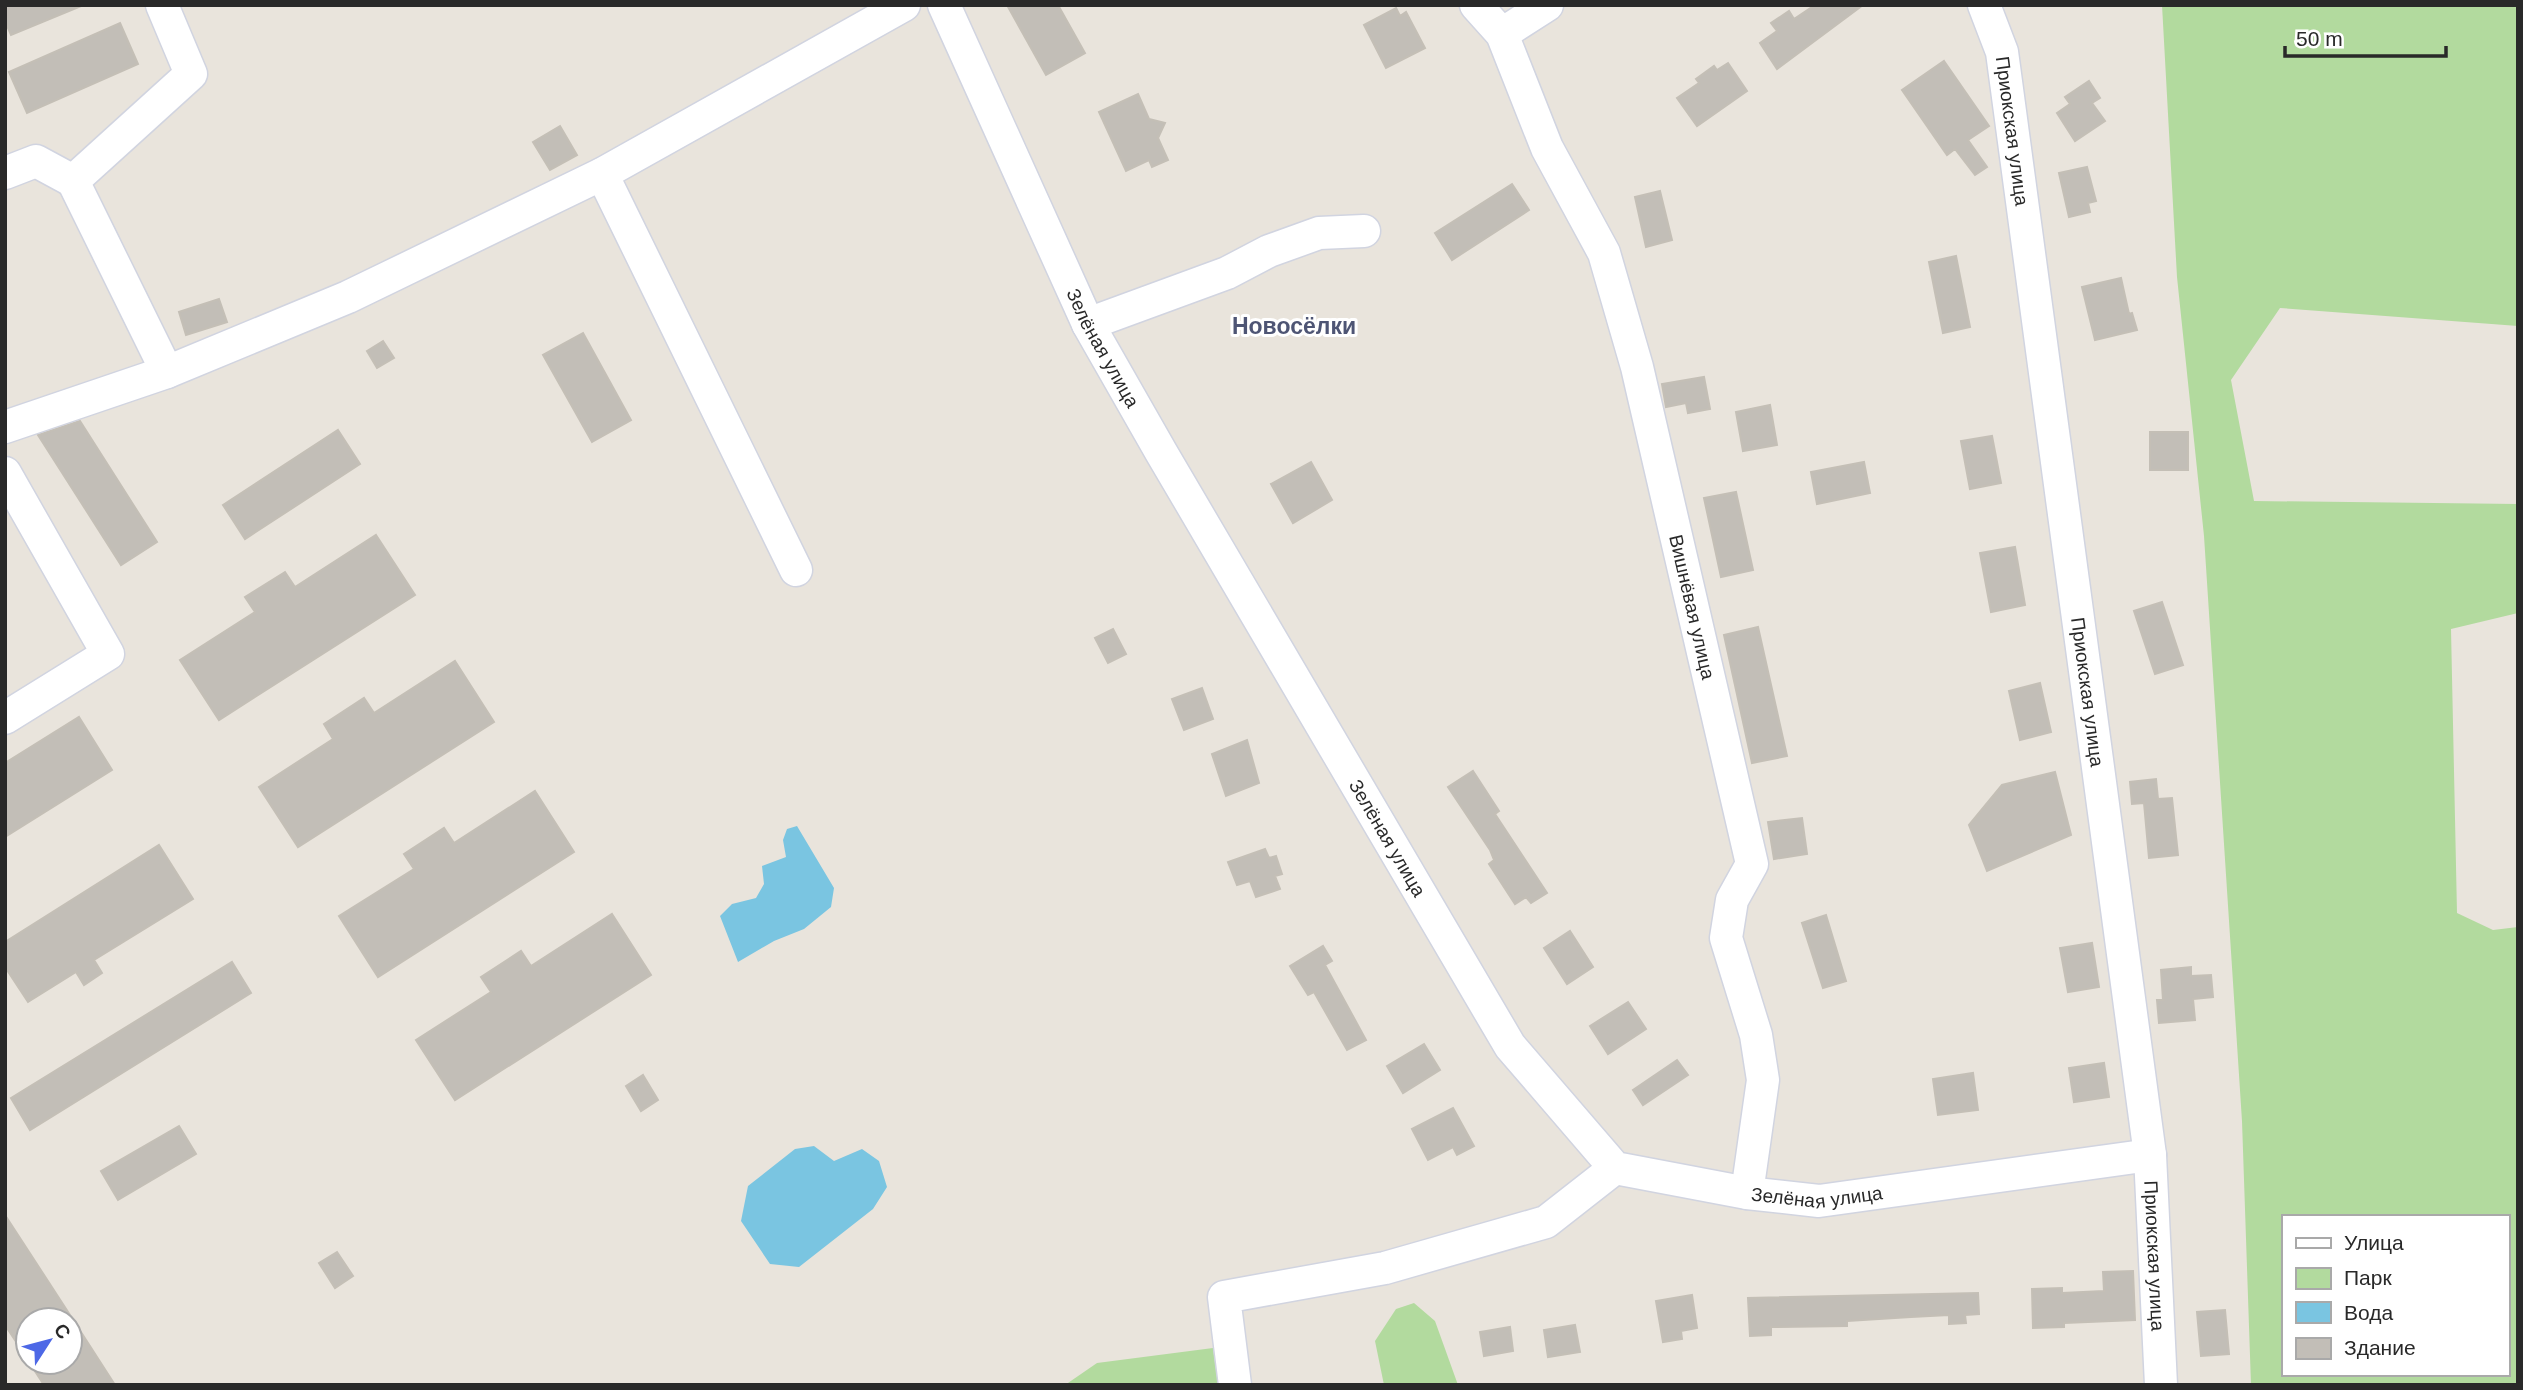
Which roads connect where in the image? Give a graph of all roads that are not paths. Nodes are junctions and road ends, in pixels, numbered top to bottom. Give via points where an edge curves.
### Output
1 (162, 5) edge
2 (904, 5) edge
3 (944, 5) edge
4 (1476, 5) edge
5 (1547, 5) edge
6 (1984, 5) edge
7 (1502, 34) junction
8 (5, 173) edge
9 (602, 174) junction
10 (73, 181) junction
11 (1364, 231) dead end
12 (1088, 324) junction
13 (167, 372) junction
14 (5, 427) edge
15 (5, 473) edge
16 (796, 570) dead end
17 (5, 718) edge
18 (2150, 1155) junction
19 (1615, 1168) junction
20 (1747, 1194) junction
21 (1235, 1385) edge
22 (2161, 1385) edge

1 - 10 street via 191,74
2 - 9 street
3 - 12 street, Зелёная улица
4 - 7 street
5 - 7 street
6 - 18 street, Приокская улица via 2002,52
7 - 20 street, Вишнёвая улица via 1547,148 1604,253 1637,367 1752,863 1732,900 1726,938 1755,1035 1763,1080
8 - 10 street via 36,161
9 - 13 street via 348,297
9 - 16 street
10 - 13 street
11 - 12 street via 1319,233
12 - 19 street, Зелёная улица via 1510,1046
13 - 14 street
15 - 17 street via 108,654
18 - 20 street, Зелёная улица via 1819,1201
18 - 22 street, Приокская улица
19 - 20 street, Зелёная улица
19 - 21 street via 1546,1222 1385,1268 1224,1297

